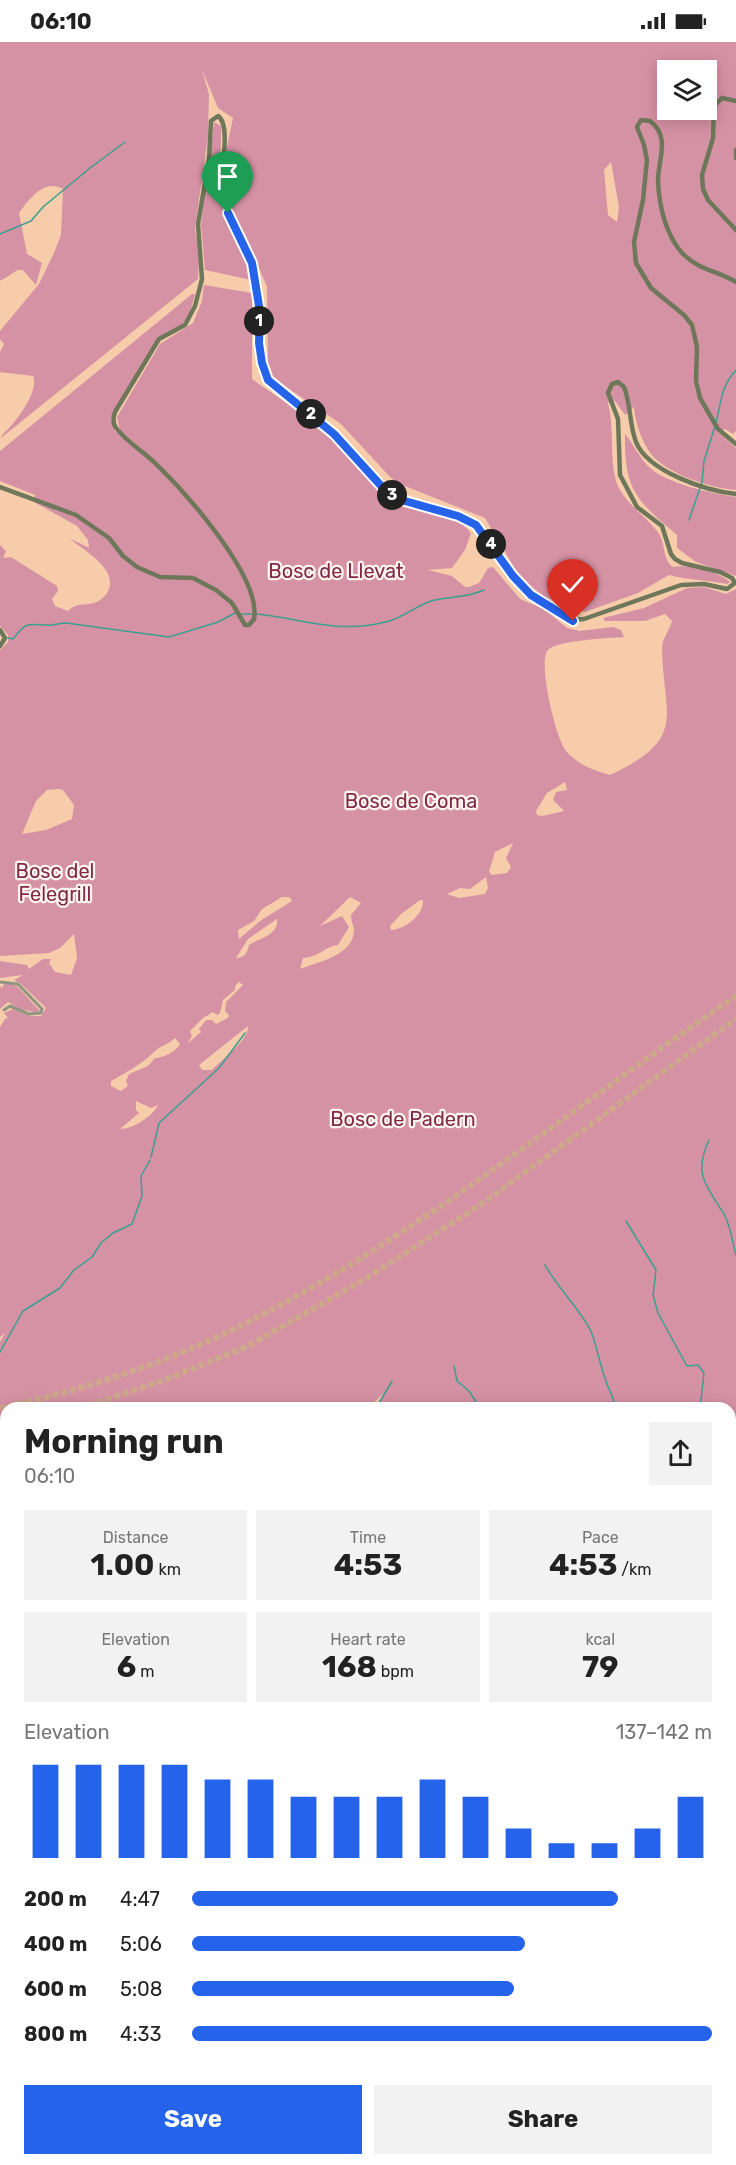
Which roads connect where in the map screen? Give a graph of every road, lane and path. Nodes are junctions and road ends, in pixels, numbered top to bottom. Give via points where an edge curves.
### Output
1 (736, 101) edge
2 (736, 150) edge
3 (736, 158) edge
4 (736, 230) edge
5 (736, 282) edge
6 (736, 444) edge
7 (0, 487) edge
8 (736, 494) edge
9 (0, 630) edge
10 (0, 646) edge
11 (0, 982) edge
12 (4, 1010) dead end

1 - 4 main road via 722,98 714,106 713,138 702,182 708,200
2 - 3 main road
5 - 6 main road via 693,263 674,242 659,188 662,139 657,127 643,119 637,127 646,151 646,166 635,257 651,288 692,325 700,398 715,425
7 - 8 main road via 76,515 109,538 137,567 160,577 193,578 232,603 244,625 254,619 251,592 207,519 157,464 117,430 113,421 159,339 185,325 195,306 202,279 200,214 211,121 218,116 225,129 223,196 254,267 265,373 273,385 334,434 384,489 405,501 476,525 531,595 573,621 681,585 727,589 734,584 729,576 675,559 662,525 637,507 618,470 618,419 608,393 612,384 618,382 624,387 635,439 642,452 666,472 714,492
9 - 10 main road via 5,638
11 - 12 street via 21,986 42,1011 35,1015 10,1006

